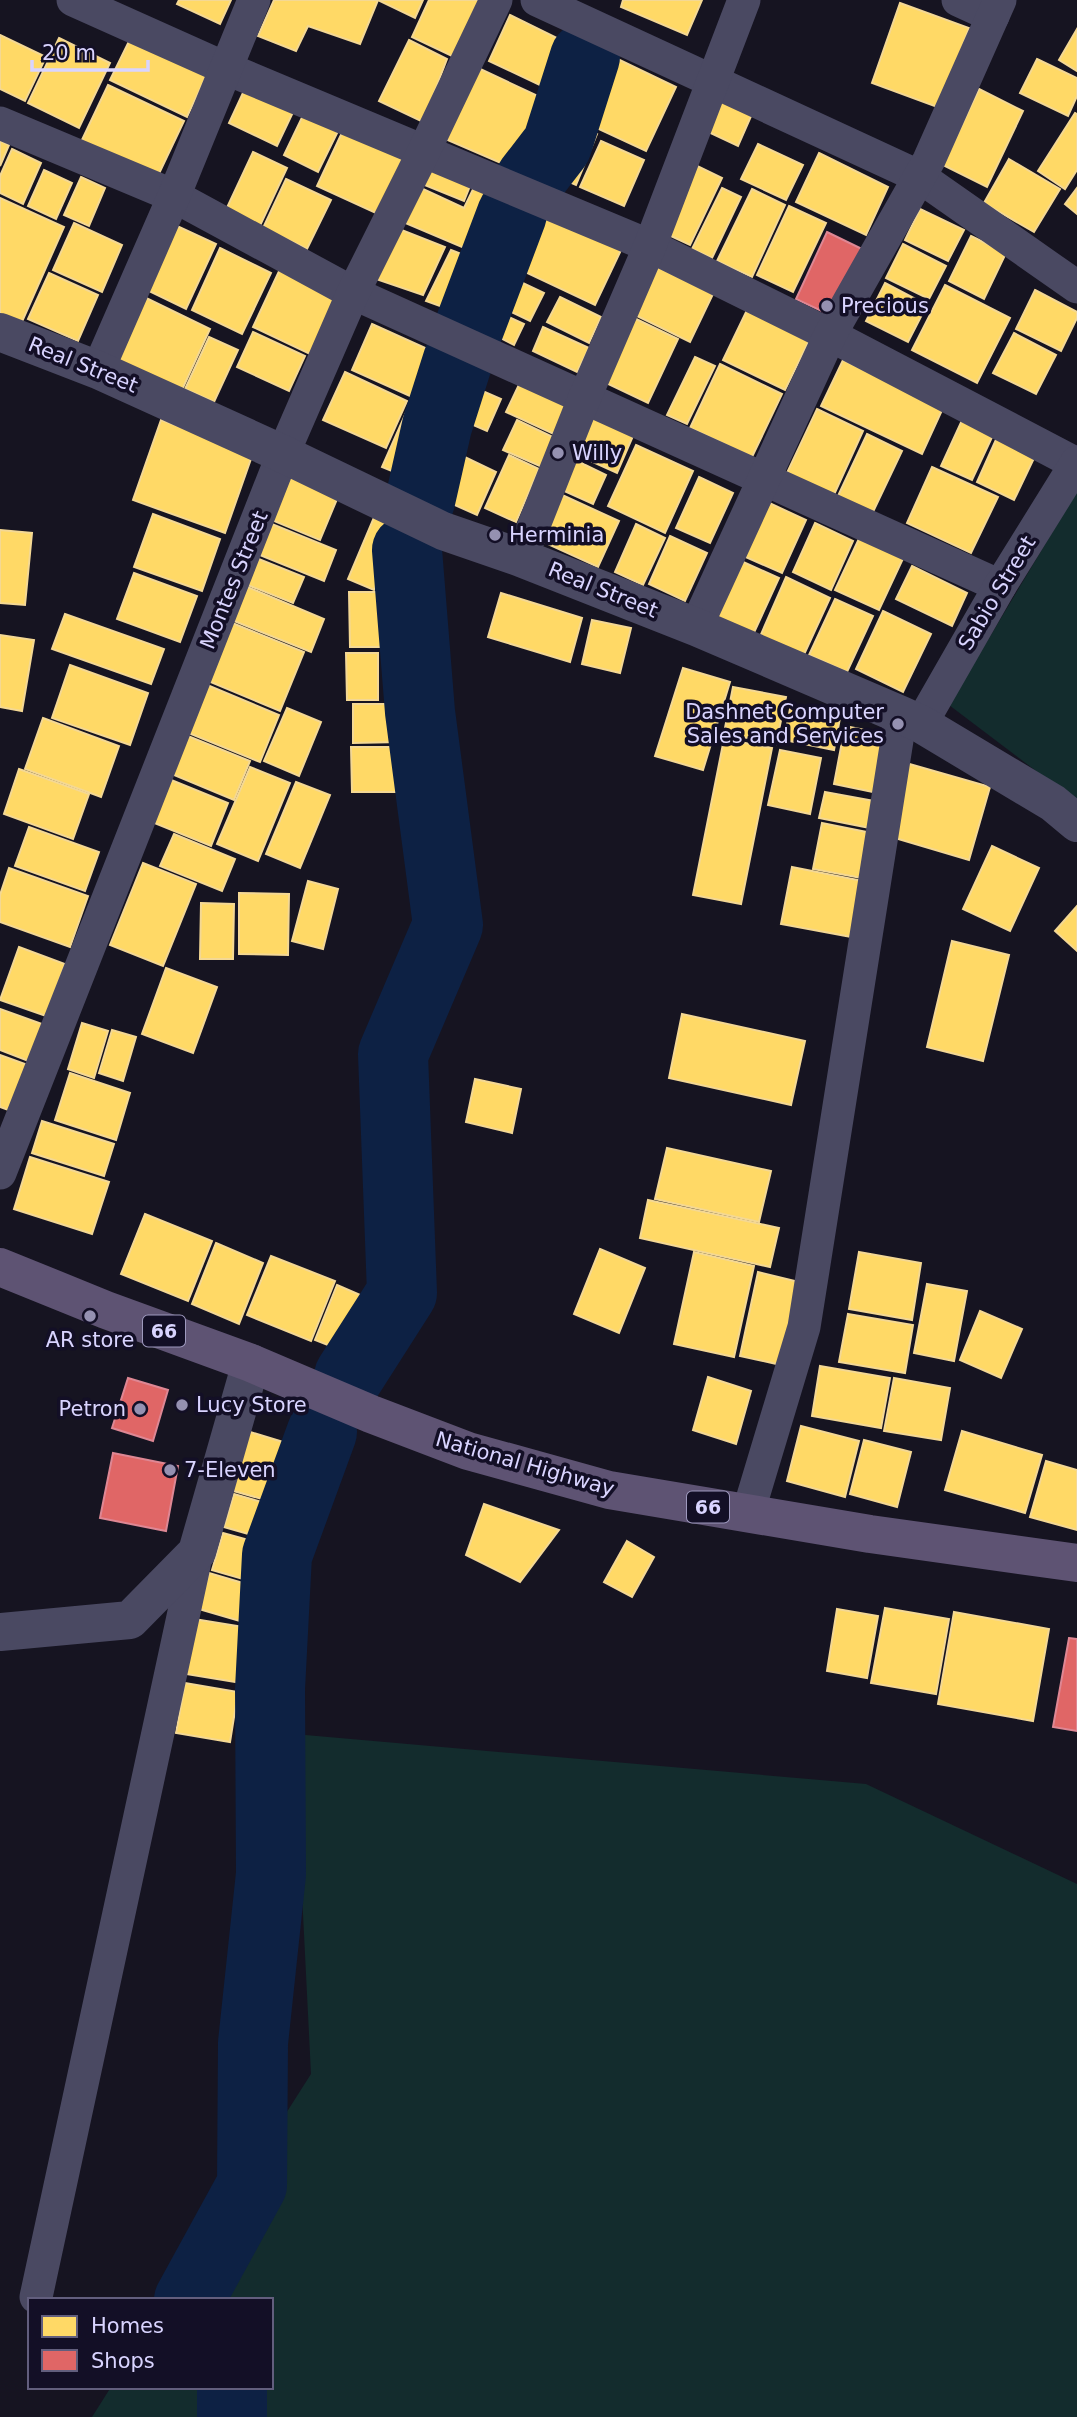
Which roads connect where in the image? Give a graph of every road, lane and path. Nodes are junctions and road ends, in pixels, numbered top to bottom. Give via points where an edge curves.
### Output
1 (74, 0) edge
2 (254, 0) edge
3 (496, 0) edge
4 (537, 0) edge
5 (744, 0) edge
6 (958, 0) edge
7 (997, 8) edge
8 (225, 68) junction
9 (713, 81) junction
10 (0, 123) edge
11 (424, 151) junction
12 (920, 177) junction
13 (174, 197) junction
14 (650, 246) junction
15 (1077, 287) edge
16 (353, 293) junction
17 (0, 332) edge
18 (830, 335) junction
19 (98, 370) junction
20 (584, 399) junction
21 (283, 454) junction
22 (1077, 463) edge
23 (762, 480) junction
24 (521, 558) junction
25 (1000, 586) junction
26 (696, 627) junction
27 (911, 720) junction
28 (1077, 823) edge
29 (0, 1173) edge
30 (0, 1267) edge
31 (251, 1363) junction
32 (748, 1513) junction
33 (197, 1552) junction
34 (1077, 1563) edge
35 (0, 1632) edge
36 (36, 2297) dead end

1 - 8 street
2 - 8 street
3 - 11 street, Montes Street
4 - 9 street
5 - 9 street
6 - 7 street
7 - 12 street
8 - 11 street
8 - 13 street
9 - 12 street
9 - 14 street
10 - 13 street
11 - 14 street
11 - 16 street, Montes Street
12 - 15 street
12 - 18 street
13 - 16 street
13 - 19 street
14 - 18 street
14 - 20 street
16 - 20 street
16 - 21 street, Montes Street
17 - 19 street, Real Street
18 - 22 street
18 - 23 street
19 - 21 street, Real Street
20 - 23 street
20 - 24 street
21 - 24 street, Real Street via 443,531
21 - 29 street, Montes Street
22 - 25 street, Sabio Street
23 - 25 street
23 - 26 street
24 - 26 street, Real Street
25 - 27 street, Sabio Street
26 - 27 street, Real Street
27 - 28 street, Real Street via 1053,803
27 - 32 street via 804,1327
30 - 31 main road, National Highway / 66
31 - 32 main road, National Highway / 66 via 468,1451 609,1490
31 - 33 street
32 - 34 main road, National Highway / 66
33 - 35 street via 130,1620
33 - 36 street

